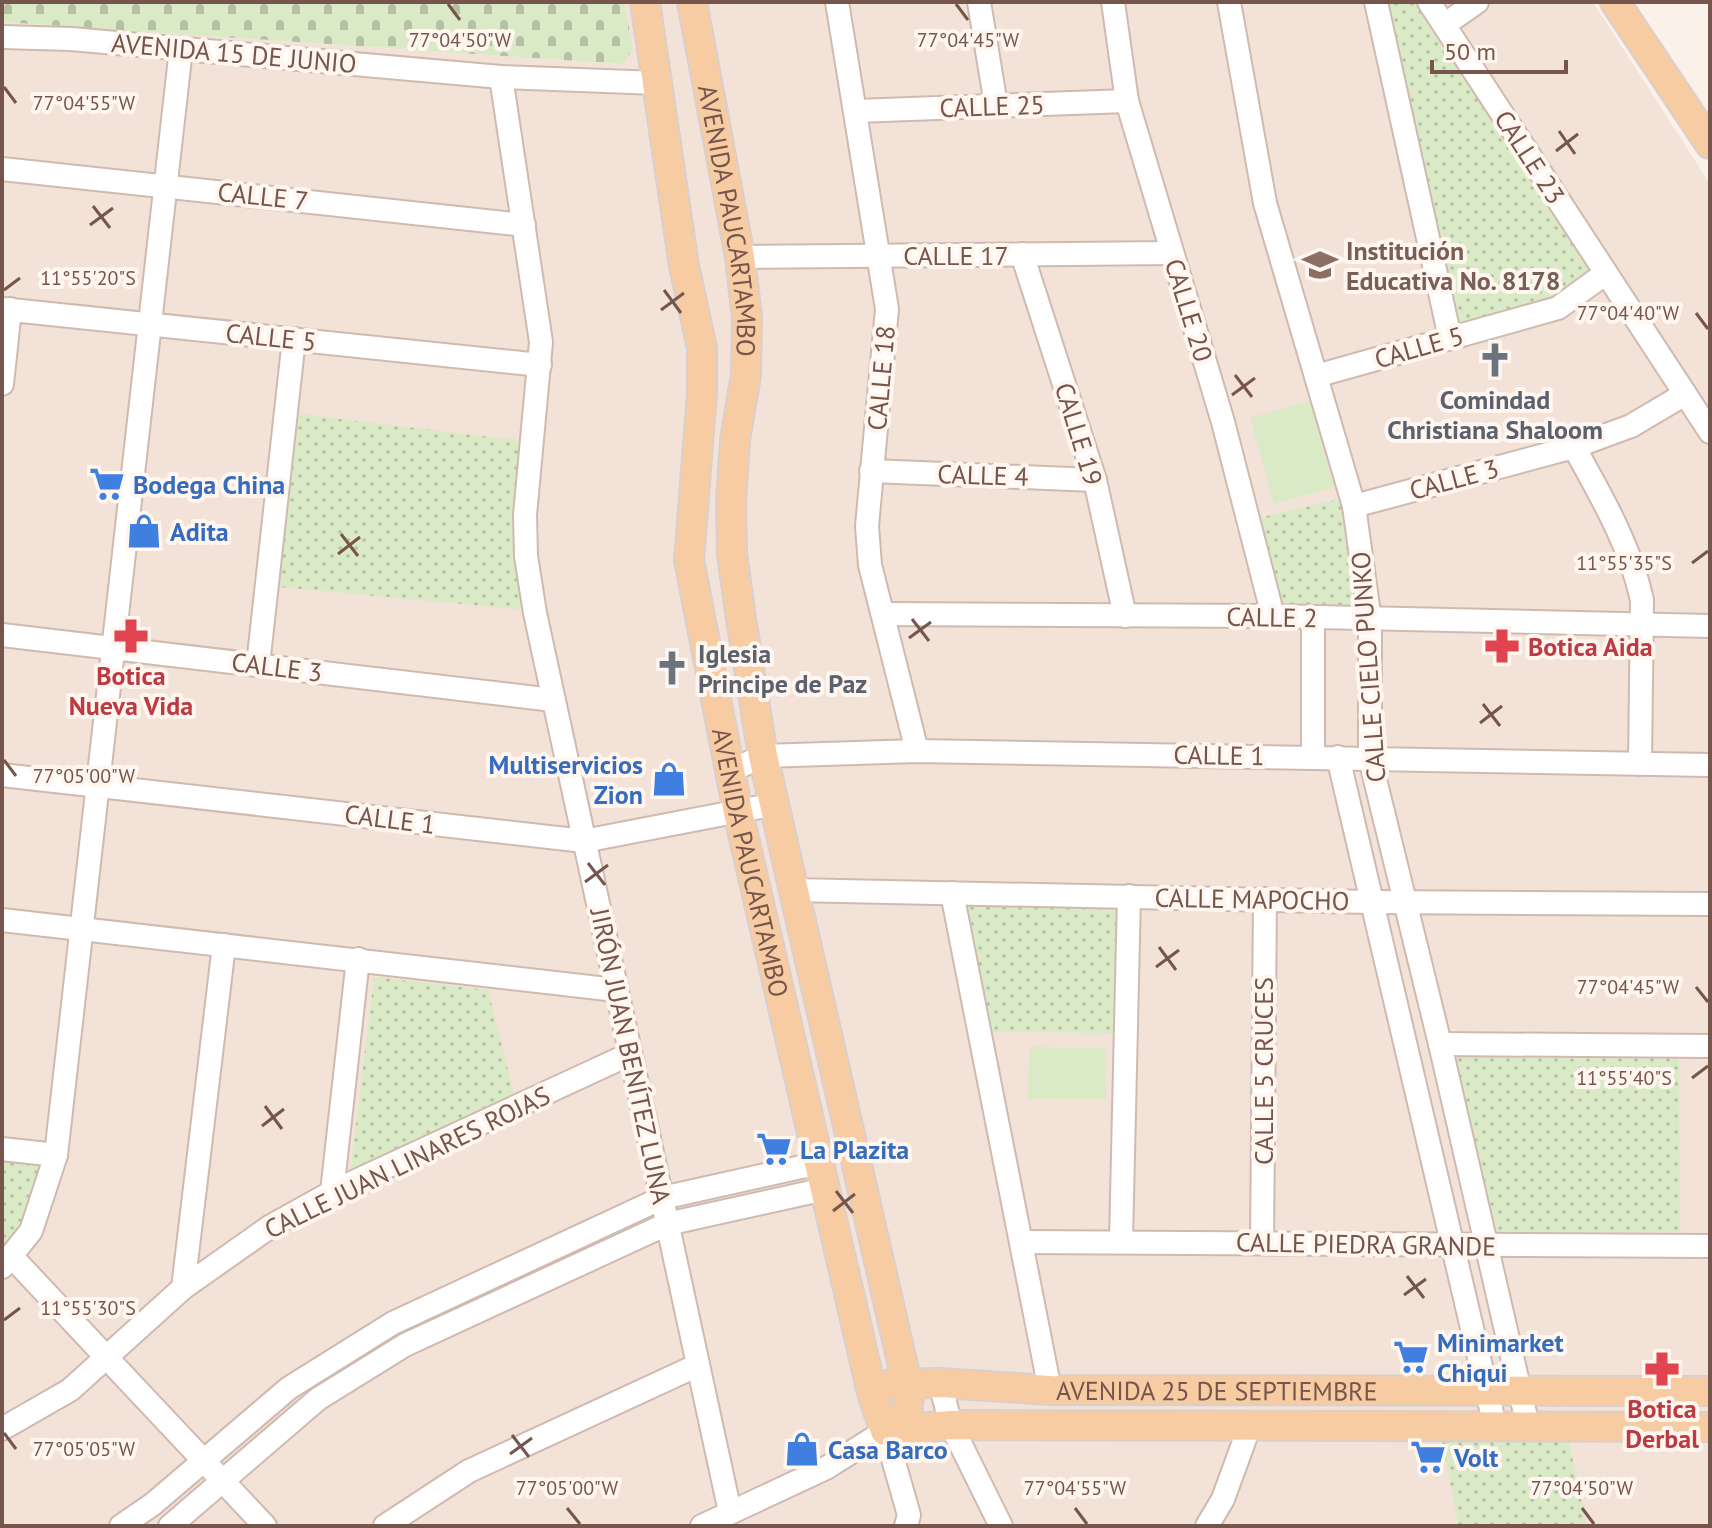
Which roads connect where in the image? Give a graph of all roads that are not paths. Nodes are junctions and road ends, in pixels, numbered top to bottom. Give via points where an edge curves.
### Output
1 (645, 2) edge
2 (666, 2) edge
3 (692, 2) edge
4 (837, 2) edge
5 (979, 2) edge
6 (1113, 2) edge
7 (1229, 2) edge
8 (1376, 2) edge
9 (1429, 2) edge
10 (1477, 2) edge
11 (1615, 2) edge
12 (1444, 25) junction
13 (2, 37) edge
14 (181, 49) junction
15 (501, 77) junction
16 (657, 83) junction
17 (1127, 101) junction
18 (996, 105) junction
19 (856, 111) junction
20 (1710, 144) edge
21 (2, 169) edge
22 (165, 185) junction
23 (524, 225) junction
24 (1172, 253) junction
25 (1022, 254) junction
26 (880, 255) junction
27 (740, 257) junction
28 (1606, 273) junction
29 (6, 309) edge
30 (150, 324) junction
31 (1450, 338) junction
32 (294, 339) junction
33 (540, 365) junction
34 (1316, 376) junction
35 (2, 384) edge
36 (1685, 394) junction
37 (1710, 432) edge
38 (1574, 447) junction
39 (871, 471) junction
40 (1095, 480) junction
41 (1354, 506) junction
42 (883, 614) junction
43 (1125, 616) junction
44 (1273, 616) junction
45 (1313, 618) junction
46 (1370, 621) junction
47 (1642, 625) junction
48 (1710, 626) edge
49 (2, 635) edge
50 (113, 648) junction
51 (258, 665) junction
52 (553, 700) junction
53 (917, 751) junction
54 (763, 756) junction
55 (1313, 756) junction
56 (1338, 757) junction
57 (1370, 759) junction
58 (1640, 764) junction
59 (1710, 765) edge
60 (730, 771) junction
61 (2, 775) edge
62 (97, 785) junction
63 (776, 804) junction
64 (738, 812) junction
65 (584, 841) junction
66 (793, 890) junction
67 (952, 893) junction
68 (1129, 896) junction
69 (1265, 899) junction
70 (1372, 902) junction
71 (1403, 902) junction
72 (1710, 904) edge
73 (2, 920) edge
74 (81, 929) junction
75 (224, 945) junction
76 (358, 959) junction
77 (616, 990) junction
78 (1440, 1044) junction
79 (1710, 1046) edge
80 (630, 1054) junction
81 (2, 1149) edge
82 (56, 1155) junction
83 (822, 1176) junction
84 (332, 1192) junction
85 (662, 1198) junction
86 (667, 1224) junction
87 (1121, 1241) junction
88 (1023, 1242) junction
89 (1262, 1243) junction
90 (1452, 1245) junction
91 (1487, 1245) junction
92 (1710, 1246) edge
93 (7, 1262) edge
94 (183, 1288) junction
95 (107, 1358) junction
96 (698, 1365) junction
97 (907, 1383) junction
98 (940, 1383) junction
99 (1050, 1390) junction
100 (1486, 1390) junction
101 (1520, 1390) junction
102 (1710, 1391) edge
103 (872, 1393) junction
104 (951, 1425) junction
105 (1250, 1425) junction
106 (1495, 1426) junction
107 (1528, 1426) junction
108 (1710, 1427) edge
109 (2, 1429) edge
110 (895, 1430) junction
111 (203, 1461) junction
112 (223, 1481) junction
113 (730, 1512) junction
114 (121, 1526) edge
115 (170, 1526) edge
116 (265, 1526) edge
117 (385, 1526) edge
118 (702, 1526) edge
119 (906, 1526) edge
120 (1001, 1526) edge
121 (1207, 1526) edge

1 - 16 main road, AVENIDA PAUCARTAMBO
2 - 16 main road
3 - 27 main road, AVENIDA PAUCARTAMBO
4 - 19 street, CALLE 18
5 - 18 street
6 - 17 street, CALLE 20
7 - 34 street, CALLE CIELO PUNKO via 1265,203
8 - 31 street
9 - 12 street, CALLE 23
10 - 12 street
11 - 20 main road
12 - 28 street, CALLE 23
13 - 14 street, AVENIDA 15 DE JUNIO
14 - 15 street, AVENIDA 15 DE JUNIO
14 - 22 street
15 - 16 street, AVENIDA 15 DE JUNIO
15 - 23 street, JIRÓN JUAN BENÍTEZ LUNA
16 - 60 main road, AVENIDA PAUCARTAMBO via 684,266 702,348 689,560
17 - 18 street, CALLE 25
17 - 24 street, CALLE 20
18 - 19 street, CALLE 25
19 - 26 street, CALLE 18
21 - 22 street, CALLE 7
22 - 23 street, CALLE 7
22 - 30 street
23 - 33 street, JIRÓN JUAN BENÍTEZ LUNA
24 - 25 street, CALLE 17
24 - 44 street, CALLE 20
25 - 26 street, CALLE 17
25 - 40 street, CALLE 19
26 - 27 street, CALLE 17
26 - 39 street, CALLE 18 via 887,309
27 - 54 main road, AVENIDA PAUCARTAMBO via 746,375 735,440 732,553
28 - 31 street, CALLE 5 via 1558,308
28 - 36 street, CALLE 23
29 - 30 street, CALLE 5
29 - 35 street
30 - 32 street, CALLE 5
30 - 50 street
31 - 34 street, CALLE 5
32 - 33 street, CALLE 5
32 - 51 street
33 - 52 street, JIRÓN JUAN BENÍTEZ LUNA via 525,536
34 - 41 street, CALLE CIELO PUNKO
36 - 37 street, CALLE 23
36 - 38 street, CALLE 3 via 1631,426
38 - 41 street, CALLE 3
38 - 47 street via 1637,576
39 - 40 street, CALLE 4
39 - 42 street, CALLE 18 via 868,539
40 - 43 street, CALLE 19
41 - 46 street, CALLE CIELO PUNKO
42 - 43 street, CALLE 2
42 - 53 street, CALLE 18
43 - 44 street, CALLE 2
44 - 45 street, CALLE 2
45 - 46 street, CALLE 2
45 - 55 street
46 - 47 street, CALLE 2
46 - 57 street, CALLE CIELO PUNKO
47 - 48 street, CALLE 2
47 - 58 street
49 - 50 street, CALLE 3
50 - 51 street, CALLE 3
50 - 62 street
51 - 52 street, CALLE 3
52 - 65 street, JIRÓN JUAN BENÍTEZ LUNA
53 - 54 street, CALLE 1
53 - 55 street, CALLE 1
54 - 60 street, CALLE 1
54 - 63 main road, AVENIDA PAUCARTAMBO
55 - 56 street, CALLE 1
56 - 57 street, CALLE 1
56 - 70 street, CALLE CIELO PUNKO
57 - 58 street, CALLE 1
57 - 71 street, CALLE CIELO PUNKO
58 - 59 street, CALLE 1
60 - 64 main road, AVENIDA PAUCARTAMBO
61 - 62 street, CALLE 1
62 - 65 street, CALLE 1
62 - 74 street
63 - 64 street, CALLE 1
63 - 66 main road, AVENIDA PAUCARTAMBO
64 - 65 street, CALLE 1
64 - 83 main road, AVENIDA PAUCARTAMBO
65 - 77 street, JIRÓN JUAN BENÍTEZ LUNA
66 - 67 street, CALLE MAPOCHO
66 - 97 main road, AVENIDA PAUCARTAMBO
67 - 68 street, CALLE MAPOCHO
67 - 88 street
68 - 69 street, CALLE MAPOCHO
68 - 87 street
69 - 70 street, CALLE MAPOCHO
69 - 89 street, CALLE 5 CRUCES
70 - 71 street, CALLE MAPOCHO
70 - 90 street, CALLE CIELO PUNKO
71 - 72 street, CALLE MAPOCHO
71 - 78 street, CALLE CIELO PUNKO
73 - 74 street
74 - 75 street
74 - 82 street
75 - 76 street
75 - 94 street
76 - 77 street
76 - 84 street
77 - 80 street, JIRÓN JUAN BENÍTEZ LUNA
78 - 79 street
78 - 91 street, CALLE CIELO PUNKO
80 - 84 street, CALLE JUAN LINARES ROJAS
80 - 85 street, JIRÓN JUAN BENÍTEZ LUNA
81 - 82 street
82 - 93 street via 31,1231
83 - 85 street
83 - 86 street
83 - 103 main road, AVENIDA PAUCARTAMBO
84 - 94 street, CALLE JUAN LINARES ROJAS via 245,1242
85 - 86 street, JIRÓN JUAN BENÍTEZ LUNA
85 - 111 street via 360,1341 277,1397
86 - 96 street, JIRÓN JUAN BENÍTEZ LUNA
86 - 112 street via 376,1362 318,1399
87 - 88 street, CALLE PIEDRA GRANDE
87 - 89 street, CALLE PIEDRA GRANDE
88 - 99 street
89 - 90 street, CALLE PIEDRA GRANDE
90 - 91 street, CALLE PIEDRA GRANDE
90 - 100 street, CALLE CIELO PUNKO
91 - 92 street, CALLE PIEDRA GRANDE
91 - 101 street, CALLE CIELO PUNKO
93 - 95 street
94 - 95 street, CALLE JUAN LINARES ROJAS
95 - 109 street, CALLE JUAN LINARES ROJAS via 70,1390
95 - 111 street
96 - 113 street, JIRÓN JUAN BENÍTEZ LUNA
96 - 117 street via 469,1471
97 - 98 main road, AVENIDA 25 DE SEPTIEMBRE
97 - 103 main road, AVENIDA 25 DE SEPTIEMBRE
97 - 110 main road, AVENIDA PAUCARTAMBO via 909,1397
98 - 99 main road, AVENIDA 25 DE SEPTIEMBRE
98 - 104 street
99 - 100 main road, AVENIDA 25 DE SEPTIEMBRE
100 - 101 main road, AVENIDA 25 DE SEPTIEMBRE
100 - 106 street, CALLE CIELO PUNKO
101 - 102 main road, AVENIDA 25 DE SEPTIEMBRE
101 - 107 street, CALLE CIELO PUNKO
103 - 110 main road, AVENIDA PAUCARTAMBO
104 - 105 main road, AVENIDA 25 DE SEPTIEMBRE
104 - 110 main road, AVENIDA 25 DE SEPTIEMBRE
104 - 120 street
105 - 106 main road, AVENIDA 25 DE SEPTIEMBRE
105 - 121 street via 1223,1499
106 - 107 main road, AVENIDA 25 DE SEPTIEMBRE
107 - 108 main road, AVENIDA 25 DE SEPTIEMBRE
110 - 113 street
110 - 119 street via 909,1515
111 - 112 street
111 - 114 street
112 - 115 street
112 - 116 street
113 - 118 street

